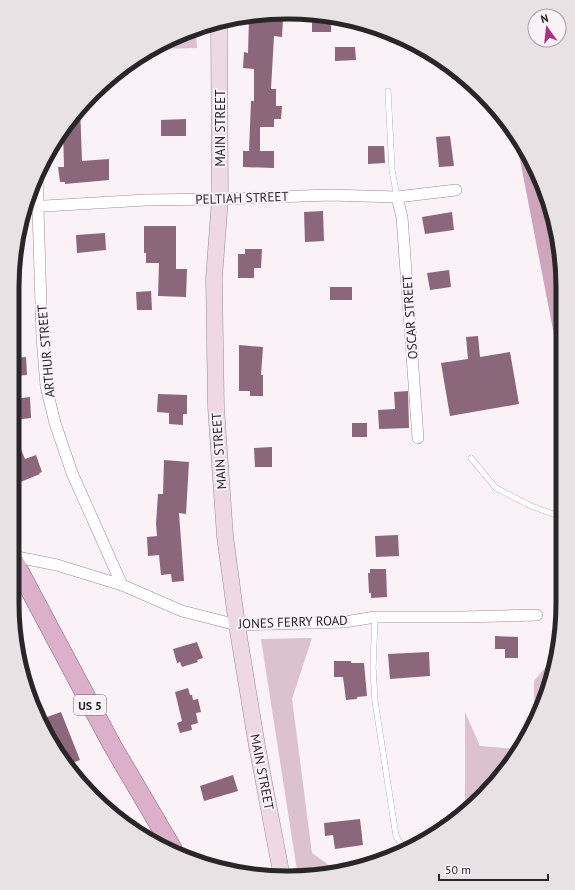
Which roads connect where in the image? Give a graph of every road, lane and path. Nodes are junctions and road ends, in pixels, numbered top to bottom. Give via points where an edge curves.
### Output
1 (219, 28) edge
2 (388, 91) dead end
3 (456, 190) dead end
4 (397, 197) junction
5 (220, 199) junction
6 (33, 206) edge
7 (418, 438) dead end
8 (470, 458) dead end
9 (556, 515) edge
10 (19, 558) edge
11 (19, 570) edge
12 (122, 584) junction
13 (537, 615) dead end
14 (375, 617) junction
15 (237, 625) junction
16 (170, 843) edge
17 (402, 845) edge
18 (281, 871) edge

1 - 5 main road, MAIN STREET
2 - 4 lane via 392,170
3 - 4 street, PELTIAH STREET
4 - 5 street, PELTIAH STREET via 330,195
4 - 7 street, OSCAR STREET via 402,225
5 - 6 street, PELTIAH STREET
5 - 15 main road, MAIN STREET via 214,278 216,407 225,536
6 - 12 street, ARTHUR STREET via 46,386 72,473
8 - 9 lane via 496,488
10 - 12 street, JONES FERRY ROAD via 57,565
11 - 16 main road, US 5 via 109,738
12 - 15 street, JONES FERRY ROAD via 182,611
13 - 14 street, JONES FERRY ROAD via 463,618
14 - 15 street, JONES FERRY ROAD via 345,622
14 - 17 lane via 375,701 396,836
15 - 18 main road, MAIN STREET

